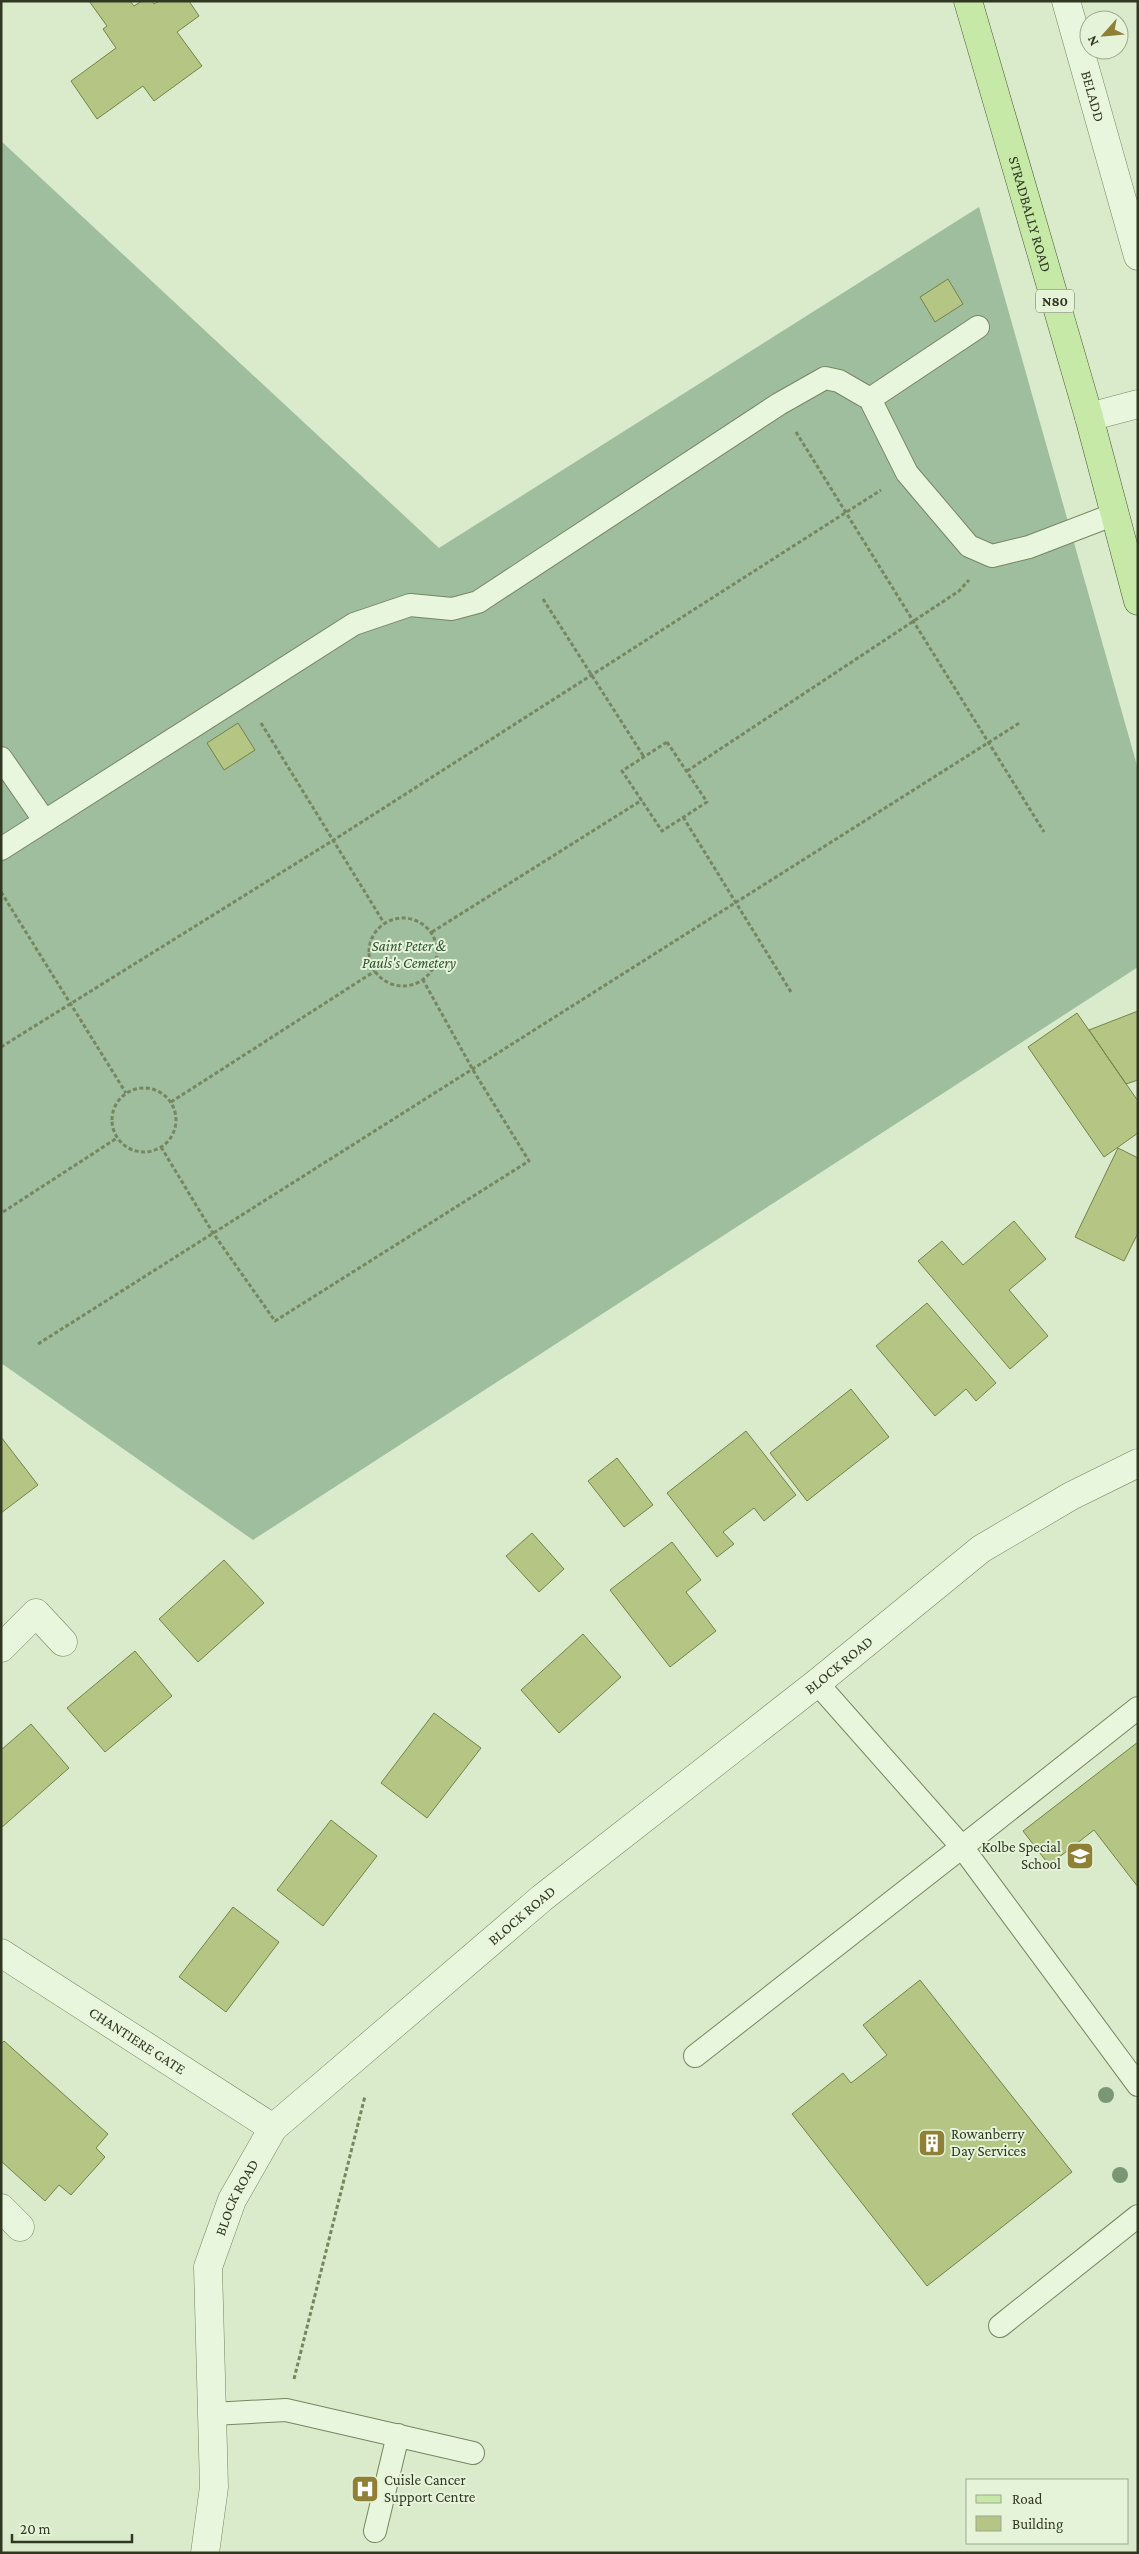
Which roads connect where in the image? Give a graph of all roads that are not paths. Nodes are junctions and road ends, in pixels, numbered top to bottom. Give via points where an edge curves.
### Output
1 (968, 1) edge
2 (1066, 1) edge
3 (1129, 189) edge
4 (1138, 256) edge
5 (978, 327) dead end
6 (870, 399) junction
7 (1138, 404) edge
8 (1089, 417) junction
9 (1114, 514) junction
10 (1138, 601) edge
11 (1, 758) edge
12 (44, 820) junction
13 (1, 849) edge
14 (1138, 1463) edge
15 (63, 1642) dead end
16 (1, 1648) edge
17 (817, 1683) junction
18 (1138, 1708) edge
19 (962, 1847) junction
20 (1, 1953) edge
21 (695, 2056) dead end
22 (1138, 2085) edge
23 (273, 2128) junction
24 (1, 2208) edge
25 (1138, 2216) edge
26 (20, 2227) dead end
27 (1000, 2326) dead end
28 (212, 2414) junction
29 (398, 2435) junction
30 (473, 2453) dead end
31 (375, 2531) dead end
32 (205, 2553) edge

1 - 8 main road, STRADBALLY ROAD / N80
2 - 3 street, BELADD
3 - 4 street, BELADD
5 - 6 lane
6 - 9 lane via 906,473 969,546 992,556 1029,547
6 - 12 lane via 838,381 825,378 779,404 478,602 452,609 410,605 354,624
7 - 8 street
8 - 9 main road, STRADBALLY ROAD / N80
9 - 10 main road, STRADBALLY ROAD / N80
11 - 12 lane
12 - 13 lane
14 - 17 street, BLOCK ROAD via 1071,1496 981,1549
15 - 16 street via 36,1613
17 - 19 lane
17 - 23 street, BLOCK ROAD via 542,1898
18 - 19 lane
19 - 21 lane
19 - 22 lane
20 - 23 street, CHANTIERE GATE
23 - 28 street, BLOCK ROAD via 232,2200 208,2267
24 - 26 street
25 - 27 lane
28 - 29 lane via 286,2410
28 - 32 street, BLOCK ROAD via 214,2487
29 - 30 lane
29 - 31 lane

